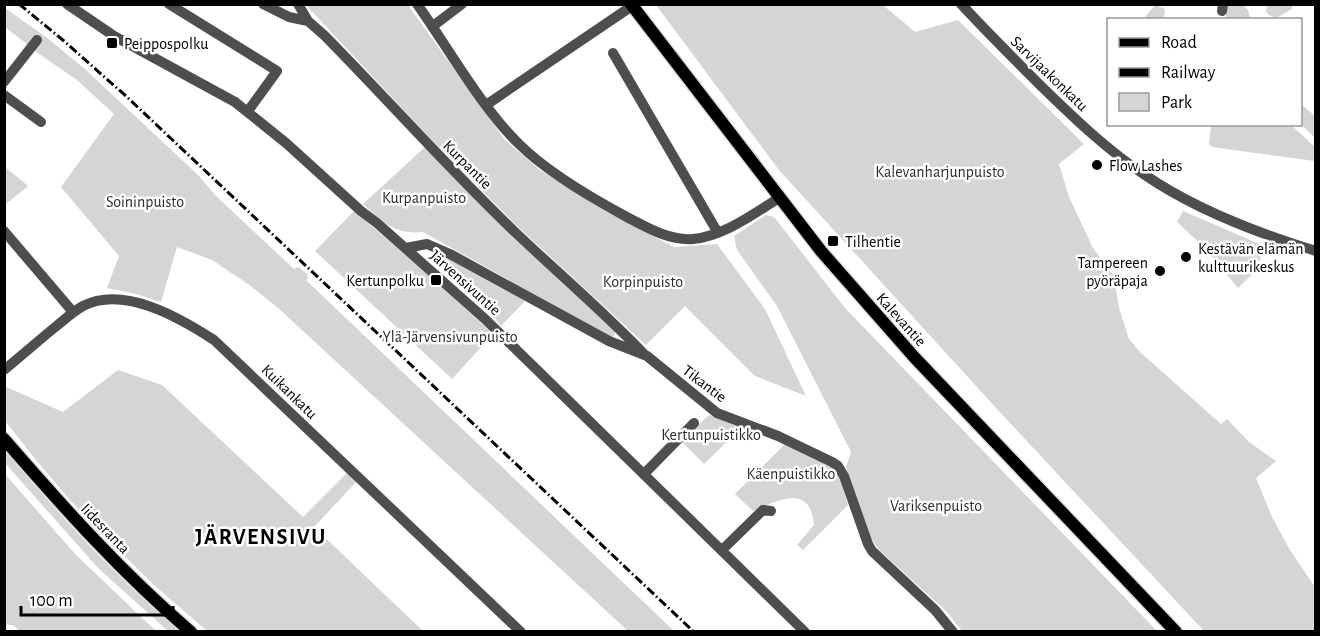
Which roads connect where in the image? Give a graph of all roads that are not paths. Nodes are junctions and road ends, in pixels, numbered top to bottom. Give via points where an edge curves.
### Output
1 (67, 4) edge
2 (169, 4) edge
3 (263, 4) edge
4 (298, 4) edge
5 (417, 4) edge
6 (462, 4) edge
7 (961, 4) edge
8 (632, 5) edge
9 (308, 21) junction
10 (433, 26) junction
11 (37, 40) dead end
12 (613, 54) dead end
13 (4, 82) edge
14 (4, 95) edge
15 (486, 105) junction
16 (248, 111) junction
17 (41, 122) dead end
18 (779, 198) junction
19 (4, 231) edge
20 (718, 233) junction
21 (406, 248) junction
22 (1316, 251) edge
23 (73, 312) junction
24 (647, 356) junction
25 (4, 370) edge
26 (694, 423) dead end
27 (4, 440) edge
28 (644, 474) junction
29 (771, 511) dead end
30 (722, 550) junction
31 (191, 632) edge
32 (521, 632) edge
33 (805, 632) edge
34 (953, 632) edge
35 (1176, 632) edge

1 - 16 street, Järvensivuntie via 114,36
2 - 16 street via 277,71
3 - 9 street, Kurpantie
4 - 9 street
5 - 10 street
6 - 10 street
7 - 22 street, Sarvijaakonkatu via 1063,107 1145,176 1234,222
8 - 15 street
8 - 18 main road, Kalevantie
9 - 24 street, Kurpantie via 515,232
10 - 15 street
11 - 13 street
12 - 20 street
14 - 17 street
15 - 20 street via 536,159 640,224 674,238 692,239
16 - 21 street, Järvensivuntie
18 - 20 street
18 - 35 main road, Kalevantie via 908,350
19 - 23 street
21 - 24 street, Tikantie via 434,246 609,341
21 - 28 street, Järvensivuntie
23 - 25 street, Kuikankatu
23 - 32 street, Kuikankatu via 98,300 119,299 183,320 213,340
24 - 34 street, Tikantie via 713,411 778,436 838,466 872,551
26 - 28 street
27 - 31 main road, Iidesranta via 87,534
28 - 30 street, Järvensivuntie
29 - 30 street via 763,510
30 - 33 street, Järvensivuntie

